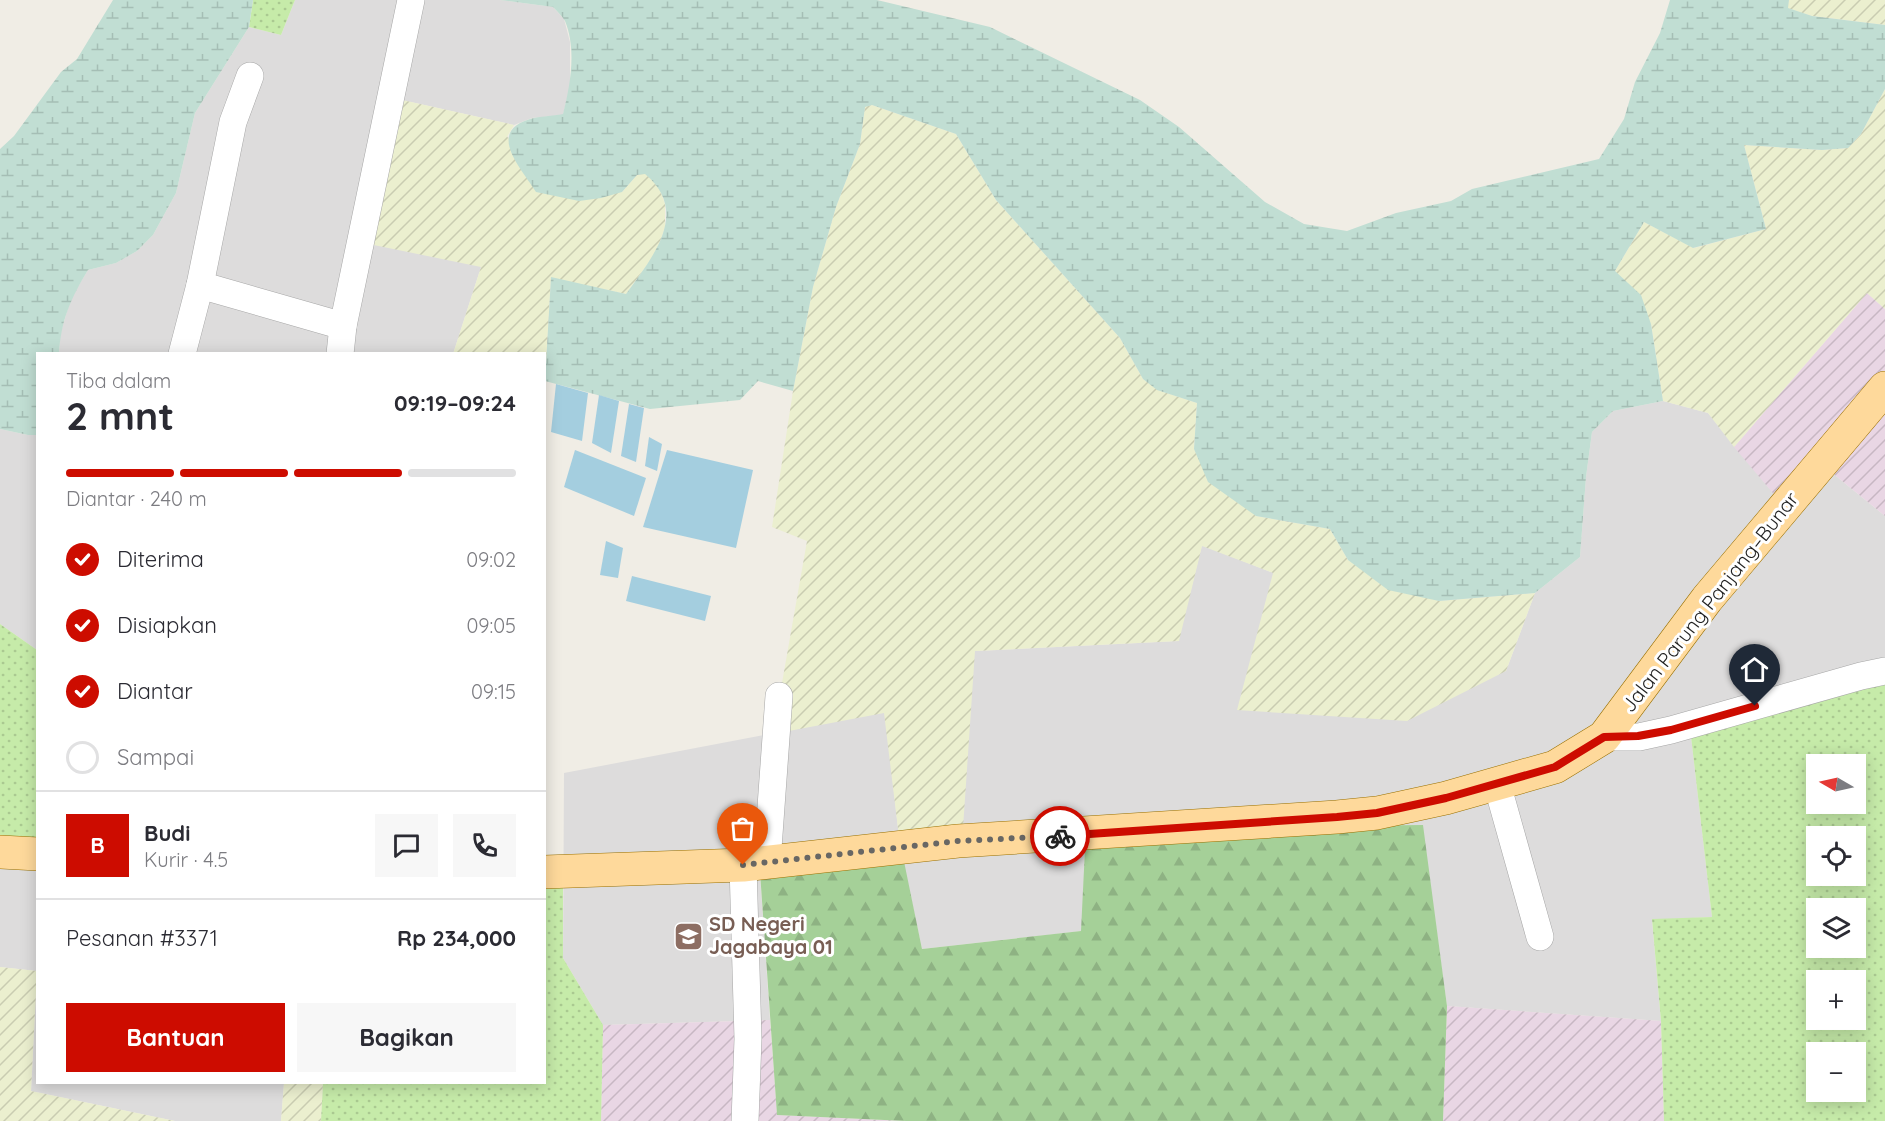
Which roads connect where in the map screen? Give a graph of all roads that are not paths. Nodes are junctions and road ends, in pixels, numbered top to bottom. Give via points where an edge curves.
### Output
1 (411, 0) edge
2 (250, 76) dead end
3 (200, 285) junction
4 (343, 326) junction
5 (183, 352) edge
6 (340, 352) edge
7 (1885, 388) edge
8 (1885, 671) edge
9 (778, 696) dead end
10 (1604, 737) junction
11 (1497, 784) junction
12 (36, 850) edge
13 (0, 852) edge
14 (755, 863) junction
15 (546, 872) edge
16 (1540, 937) dead end
17 (745, 1121) edge

1 - 4 street
2 - 3 street via 233,122
3 - 4 street
3 - 5 street
4 - 6 street
7 - 10 main road, Jalan Parung Panjang–Bunar via 1707,599
8 - 10 street via 1671,730
9 - 14 street
10 - 11 main road, Jalan Parung Panjang–Bunar via 1555,767
11 - 14 main road, Jalan Parung Panjang–Bunar via 1377,813 958,841
11 - 16 street
12 - 13 main road
14 - 15 main road, Jalan Parung Panjang–Bunar
14 - 17 street

